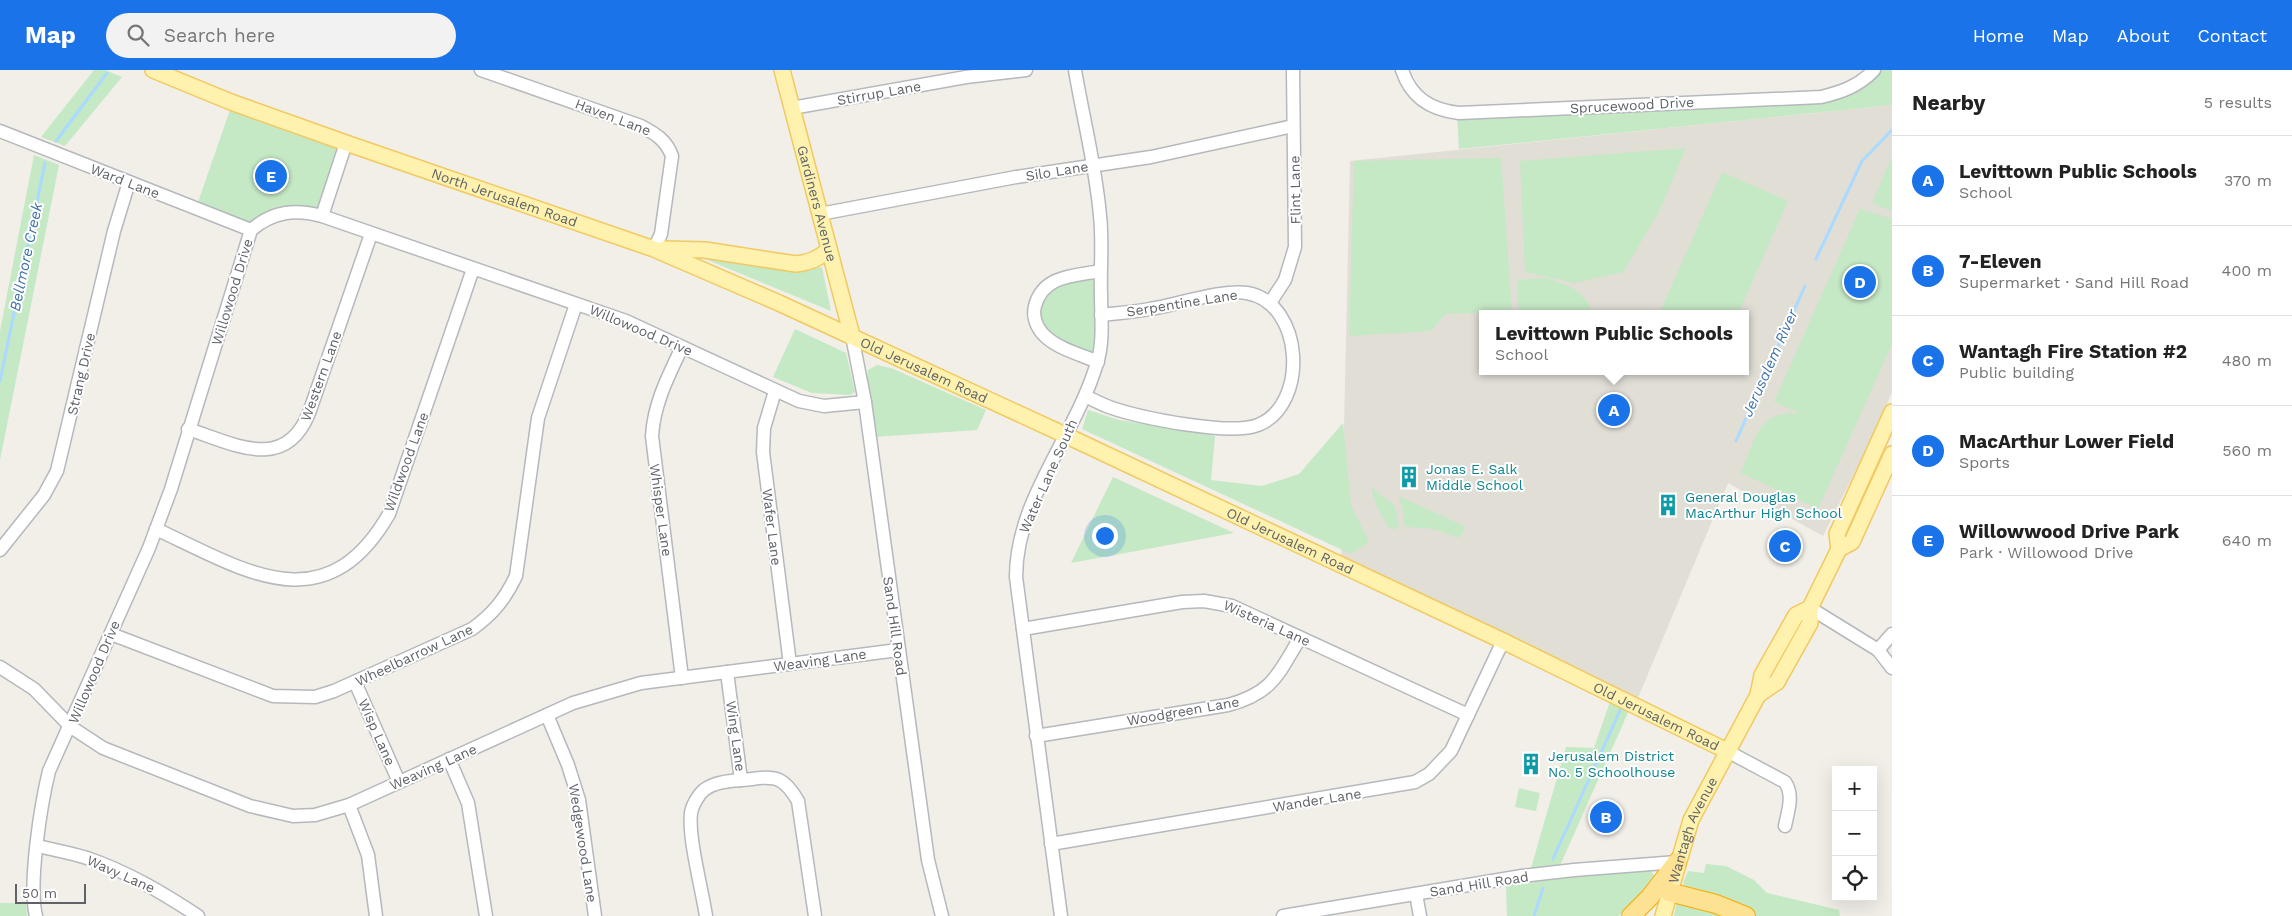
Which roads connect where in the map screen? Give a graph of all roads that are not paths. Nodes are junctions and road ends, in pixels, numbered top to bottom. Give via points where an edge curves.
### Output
1 (153, 70) edge
2 (481, 70) edge
3 (782, 70) edge
4 (1026, 70) edge
5 (1075, 70) edge
6 (1293, 70) edge
7 (1402, 70) edge
8 (1874, 70) edge
9 (792, 108) junction
10 (1293, 126) junction
11 (0, 131) edge
12 (346, 143) junction
13 (1092, 166) junction
14 (129, 182) junction
15 (820, 214) junction
16 (322, 216) junction
17 (251, 230) junction
18 (371, 234) junction
19 (654, 249) junction
20 (830, 249) junction
21 (473, 270) junction
22 (1100, 271) junction
23 (1270, 303) junction
24 (576, 304) junction
25 (1101, 315) junction
26 (852, 336) junction
27 (682, 347) junction
28 (1098, 362) junction
29 (775, 391) junction
30 (1085, 396) junction
31 (865, 402) junction
32 (1892, 412) edge
33 (188, 430) junction
34 (1065, 435) junction
35 (1874, 454) junction
36 (1890, 457) edge
37 (156, 529) junction
38 (1839, 549) junction
39 (0, 550) edge
40 (1810, 608) junction
41 (1023, 629) junction
42 (110, 634) junction
43 (1892, 634) edge
44 (1300, 638) junction
45 (1503, 641) junction
46 (898, 650) junction
47 (1878, 650) junction
48 (790, 664) junction
49 (0, 667) edge
50 (1892, 668) edge
51 (727, 672) junction
52 (682, 678) junction
53 (355, 682) junction
54 (547, 715) junction
55 (1468, 715) junction
56 (71, 727) junction
57 (1036, 736) junction
58 (1727, 751) junction
59 (449, 760) junction
60 (741, 780) junction
61 (399, 782) junction
62 (349, 805) junction
63 (1785, 826) dead end
64 (1051, 844) junction
65 (38, 846) junction
66 (1677, 862) junction
67 (1669, 892) junction
68 (1416, 894) junction
69 (36, 916) edge
70 (198, 916) edge
71 (376, 916) edge
72 (486, 916) edge
73 (595, 916) edge
74 (706, 916) edge
75 (815, 916) edge
76 (942, 916) edge
77 (1060, 916) edge
78 (1283, 916) edge
79 (1420, 916) edge
80 (1631, 916) edge
81 (1663, 916) edge
82 (1746, 916) edge

1 - 12 main road, North Jerusalem Road
2 - 19 street, Haven Lane via 658,134 672,156 661,234
3 - 9 main road, Gardiners Avenue
4 - 9 street, Stirrup Lane via 966,77
5 - 13 street, Water Lane South
6 - 10 street, Flint Lane
7 - 8 street, Sprucewood Drive via 1409,87 1423,102 1442,111 1459,113 1821,97 1854,86
9 - 15 main road, Gardiners Avenue
10 - 13 street, Silo Lane via 1151,157
10 - 23 street, Flint Lane via 1295,247 1285,280
11 - 14 street, Ward Lane
12 - 16 street
12 - 19 main road, North Jerusalem Road
13 - 15 street, Silo Lane
13 - 22 street, Water Lane South via 1100,216
14 - 17 street, Ward Lane
14 - 39 street, Strang Drive via 57,471 44,495
15 - 20 main road, Gardiners Avenue
16 - 17 street, Willowood Drive via 296,211 281,213 262,220
16 - 18 street, Willowood Drive
17 - 33 street, Willowood Drive
18 - 21 street, Willowood Drive
18 - 33 street, Western Lane via 309,412 295,438 278,448 259,450
19 - 20 main road via 706,250 796,264 821,257
19 - 26 main road, North Jerusalem Road
20 - 26 main road, Gardiners Avenue
21 - 24 street, Willowood Drive
21 - 37 street, Wildwood Lane via 389,514 375,538 360,554 324,575 299,580 278,579 244,570
22 - 25 street, Water Lane South
22 - 28 street via 1065,277 1049,284 1038,294 1034,310 1034,318 1045,337
23 - 25 street, Serpentine Lane via 1248,293 1233,292 1150,309
23 - 30 street, Serpentine Lane via 1288,326 1291,383 1287,398 1279,409 1259,425 1230,429 1156,419 1112,408
24 - 27 street, Willowood Drive via 626,321
24 - 53 street, Wheelbarrow Lane via 538,418 520,562 505,599 472,629
25 - 28 street, Water Lane South
26 - 31 street, Sand Hill Road
26 - 34 main road, Old Jerusalem Road
27 - 29 street, Willowood Drive
27 - 52 street, Whisper Lane via 657,401 652,436
28 - 30 street, Water Lane South
29 - 31 street, Willowood Drive via 798,401 824,406
29 - 48 street, Wafer Lane via 764,428 763,452
30 - 34 street, Water Lane South
31 - 46 street, Sand Hill Road
32 - 35 main road, Wantagh Avenue
33 - 37 street, Willowood Drive
34 - 41 street, Water Lane South via 1031,507 1018,544 1016,577
34 - 45 main road, Old Jerusalem Road
35 - 36 main road
35 - 38 main road, Wantagh Avenue via 1837,534
36 - 38 main road, Wantagh Avenue via 1852,542
37 - 42 street, Willowood Drive
38 - 40 main road, Wantagh Avenue
40 - 47 street
40 - 58 main road, Wantagh Avenue via 1810,623 1777,682 1758,695
41 - 44 street, Wisteria Lane via 1204,600 1232,606
41 - 57 street, Water Lane South
42 - 53 street, Wheelbarrow Lane via 273,696 315,696 334,692
42 - 56 street, Willowood Drive
43 - 47 street
44 - 55 street, Wisteria Lane
44 - 57 street, Woodgreen Lane via 1274,680 1260,694 1249,699
45 - 55 street, Wander Lane
45 - 58 main road, Old Jerusalem Road
46 - 48 street, Weaving Lane
46 - 76 street, Sand Hill Road via 928,860
47 - 50 street
48 - 51 street, Weaving Lane
49 - 56 street, Weaving Lane via 34,689
51 - 52 street, Weaving Lane
51 - 60 street, Wing Lane
52 - 54 street, Weaving Lane via 641,683 600,694
53 - 61 street, Wisp Lane
54 - 59 street, Weaving Lane
54 - 73 street, Wedgewood Lane via 579,800
55 - 64 street, Wander Lane via 1442,763 1429,774 1406,785
56 - 62 street, Weaving Lane via 103,748 269,812 315,815
56 - 65 street, Willowood Drive via 49,771
57 - 64 street, Water Lane South
58 - 63 street via 1785,782 1790,789 1790,799
58 - 66 main road, Wantagh Avenue via 1691,820
59 - 61 street, Weaving Lane
59 - 72 street via 468,803
60 - 74 street, Wing Lane via 718,783 704,790 691,813
60 - 75 street via 778,778 788,785 798,801
61 - 62 street, Weaving Lane
62 - 71 street via 368,855
64 - 77 street, Water Lane South
65 - 69 street, Willowood Drive via 33,891
65 - 70 street, Wavy Lane via 86,858 128,874
66 - 67 main road, Wantagh Avenue
66 - 68 street, Sand Hill Road via 1565,871
66 - 80 highway
67 - 81 main road, Wantagh Avenue
67 - 82 highway via 1716,904
68 - 78 street, Sand Hill Road
68 - 79 street

